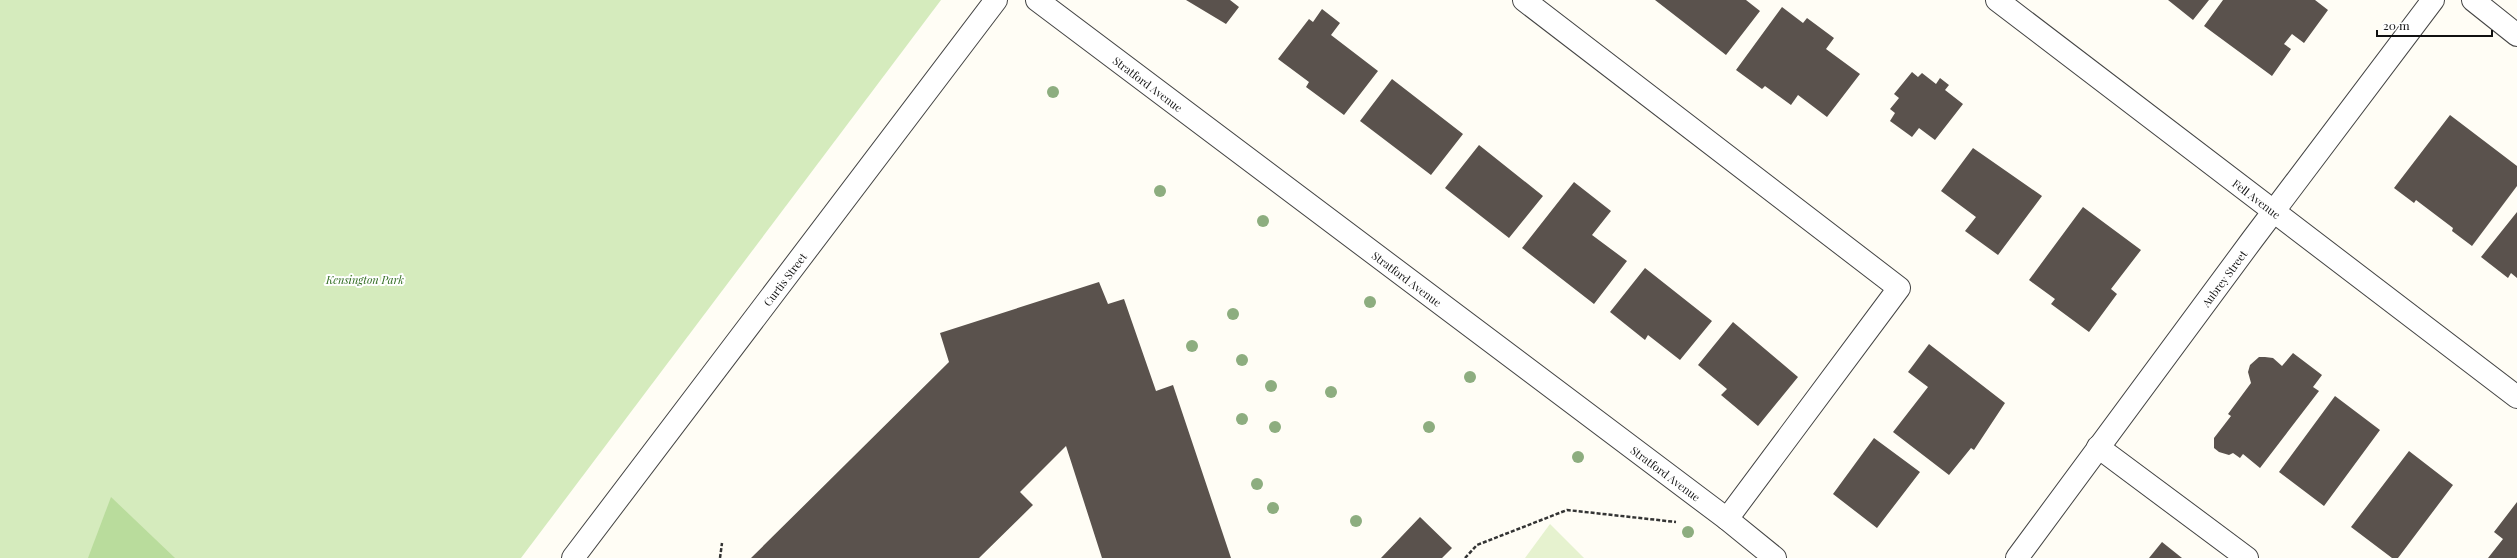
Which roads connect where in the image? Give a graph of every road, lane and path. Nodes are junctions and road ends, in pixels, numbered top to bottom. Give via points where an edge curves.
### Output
1 (996, 0) edge
2 (1037, 0) edge
3 (1524, 0) edge
4 (1997, 0) edge
5 (2433, 0) edge
6 (2473, 0) edge
7 (2517, 35) edge
8 (2273, 211) junction
9 (2517, 397) edge
10 (2098, 447) junction
11 (1727, 519) junction
12 (1682, 523) dead end
13 (722, 543) dead end
14 (572, 558) edge
15 (720, 558) edge
16 (1465, 558) edge
17 (1775, 558) edge
18 (2017, 558) edge
19 (2247, 558) edge

1 - 14 street, Curtis Street
2 - 11 street, Stratford Avenue
3 - 11 street via 1899,288
4 - 8 street, Fell Avenue
5 - 8 street, Aubrey Street
6 - 7 street
8 - 9 street, Fell Avenue
8 - 10 street, Aubrey Street
10 - 18 street, Aubrey Street
10 - 19 street
11 - 17 street, Stratford Avenue
12 - 16 path via 1567,510 1477,545
13 - 15 path

